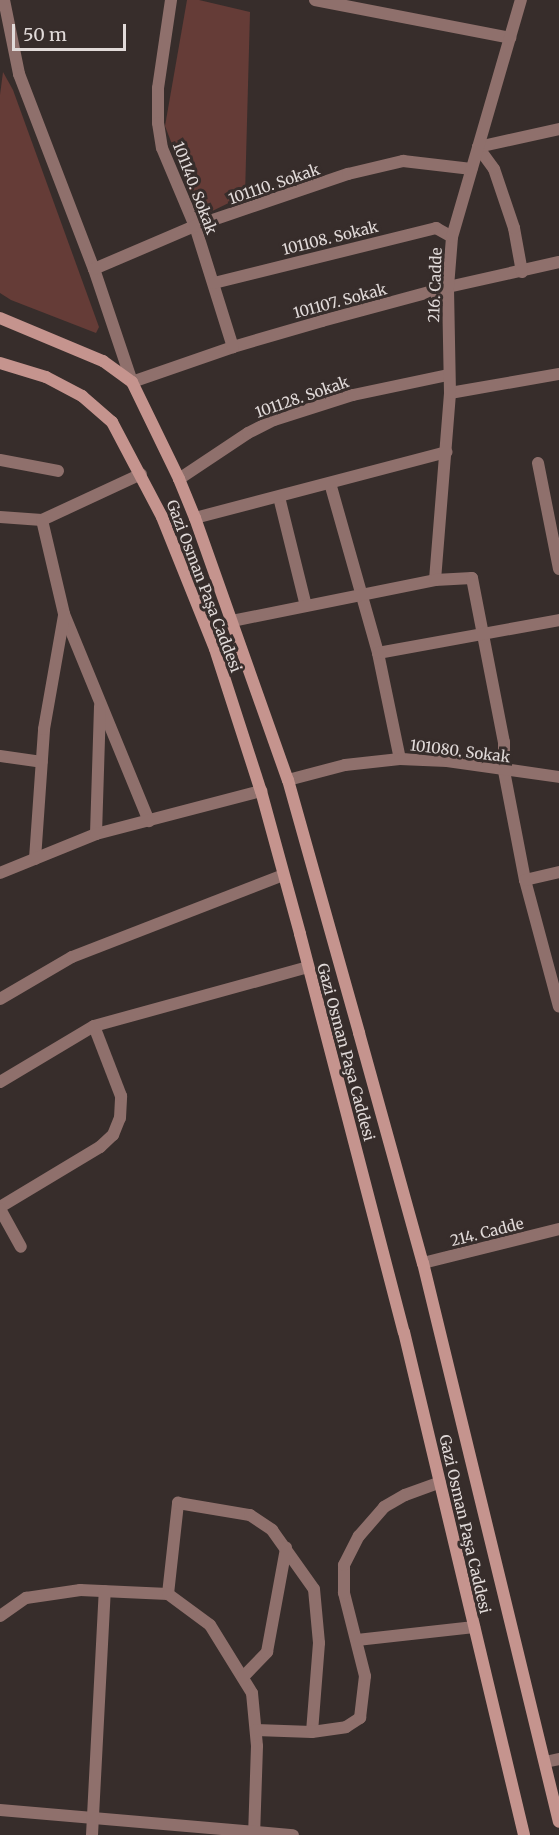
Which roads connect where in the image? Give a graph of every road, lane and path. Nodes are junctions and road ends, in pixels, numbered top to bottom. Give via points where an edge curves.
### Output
1 (4, 0) edge
2 (171, 0) edge
3 (315, 0) edge
4 (521, 0) edge
5 (510, 38) junction
6 (559, 129) edge
7 (478, 147) junction
8 (472, 169) junction
9 (195, 226) junction
10 (452, 237) junction
11 (559, 262) edge
12 (94, 269) junction
13 (522, 272) junction
14 (214, 283) junction
15 (448, 286) junction
16 (0, 318) edge
17 (233, 347) junction
18 (0, 363) edge
19 (559, 374) edge
20 (448, 375) junction
21 (132, 382) junction
22 (450, 393) junction
23 (446, 452) junction
24 (0, 460) edge
25 (538, 463) dead end
26 (58, 471) dead end
27 (141, 474) junction
28 (179, 479) junction
29 (330, 483) junction
30 (279, 497) junction
31 (0, 517) edge
32 (195, 518) junction
33 (42, 520) junction
34 (559, 569) edge
35 (435, 580) junction
36 (361, 595) junction
37 (306, 606) junction
38 (64, 614) junction
39 (559, 620) edge
40 (232, 621) junction
41 (482, 635) junction
42 (378, 653) junction
43 (100, 701) junction
44 (0, 756) edge
45 (400, 759) junction
46 (42, 762) junction
47 (504, 771) junction
48 (559, 777) edge
49 (288, 780) junction
50 (261, 791) junction
51 (149, 821) junction
52 (96, 834) junction
53 (35, 859) junction
54 (559, 872) edge
55 (0, 873) edge
56 (283, 875) junction
57 (525, 880) junction
58 (308, 967) junction
59 (0, 999) edge
60 (559, 1006) edge
61 (94, 1026) junction
62 (0, 1082) edge
63 (0, 1208) edge
64 (559, 1230) edge
65 (21, 1247) dead end
66 (423, 1263) junction
67 (440, 1482) junction
68 (286, 1548) junction
69 (105, 1591) junction
70 (168, 1594) junction
71 (0, 1616) edge
72 (474, 1628) junction
73 (357, 1640) junction
74 (243, 1677) junction
75 (256, 1730) junction
76 (312, 1732) junction
77 (559, 1759) edge
78 (545, 1762) junction
79 (0, 1810) edge
80 (94, 1819) junction
81 (559, 1822) edge
82 (254, 1833) edge
83 (522, 1834) edge
84 (93, 1835) edge
85 (293, 1835) edge

1 - 12 street, Gazi Osman Paşa Caddesi via 19,74
2 - 9 street, 101140. Sokak via 158,88 158,123 162,148
3 - 5 street
4 - 5 street, 216. Cadde
5 - 7 street, 216. Cadde
6 - 7 street
7 - 8 street, 216. Cadde
7 - 13 street via 494,169 514,228
8 - 9 street, 101110. Sokak via 403,161 348,174
8 - 10 street, 216. Cadde
9 - 12 street, 101110. Sokak
9 - 14 street, 101140. Sokak
10 - 14 street, 101108. Sokak via 436,228
10 - 15 street, 216. Cadde
11 - 13 street, 101107. Sokak
12 - 21 street, Gazi Osman Paşa Caddesi
13 - 15 street, 101107. Sokak
14 - 17 street, 101140. Sokak
15 - 17 street, 101107. Sokak
15 - 20 street, 216. Cadde
16 - 21 main road, Gazi Osman Paşa Caddesi via 103,361
17 - 21 street, 101107. Sokak
18 - 27 main road, Gazi Osman Paşa Caddesi via 45,376 82,396 112,422
19 - 22 street
20 - 22 street, 216. Cadde
20 - 28 street, 101128. Sokak via 353,395 274,420
21 - 28 main road, Gazi Osman Paşa Caddesi
22 - 23 street, 216. Cadde
23 - 29 street
23 - 35 street, 216. Cadde
24 - 26 street
25 - 34 street
27 - 33 street
27 - 50 main road, Gazi Osman Paşa Caddesi via 215,648
28 - 32 main road, Gazi Osman Paşa Caddesi
29 - 30 street
29 - 36 street
30 - 32 street
30 - 37 street
31 - 33 street
32 - 40 main road, Gazi Osman Paşa Caddesi
33 - 38 street
35 - 36 street
35 - 41 street via 472,578
36 - 37 street
36 - 42 street
37 - 40 street
38 - 43 street
38 - 46 street
39 - 41 street
40 - 49 main road, Gazi Osman Paşa Caddesi
41 - 42 street
41 - 47 street via 504,742
42 - 45 street
43 - 51 street
43 - 52 street
44 - 46 street
45 - 47 street, 101080. Sokak via 447,761
45 - 49 street, 101080. Sokak via 345,765
46 - 53 street
47 - 48 street, 101080. Sokak
47 - 57 street
49 - 66 main road, Gazi Osman Paşa Caddesi
50 - 51 street
50 - 56 main road, Gazi Osman Paşa Caddesi
51 - 52 street
52 - 53 street
53 - 55 street
54 - 57 street
56 - 58 main road, Gazi Osman Paşa Caddesi
56 - 59 street via 72,957
57 - 60 street
58 - 61 street
58 - 67 main road, Gazi Osman Paşa Caddesi
61 - 62 street
61 - 63 street via 121,1096 120,1118 113,1135 100,1147
63 - 65 street
64 - 66 street, 214. Cadde
66 - 78 main road, Gazi Osman Paşa Caddesi
67 - 72 main road, Gazi Osman Paşa Caddesi
67 - 73 street via 384,1507 359,1536 344,1564 344,1593
68 - 70 street via 272,1530 250,1515 178,1503
68 - 74 street via 267,1652
68 - 76 street via 314,1589 319,1643
69 - 70 street
69 - 71 street via 80,1590 26,1599
69 - 80 street
70 - 74 street via 210,1625
72 - 73 street
72 - 83 main road, Gazi Osman Paşa Caddesi
73 - 76 street via 365,1676 360,1718 346,1727
74 - 75 street via 252,1693
75 - 76 street
75 - 82 street
77 - 78 street
78 - 81 main road, Gazi Osman Paşa Caddesi
79 - 80 street
80 - 82 street
80 - 84 street
82 - 85 street

